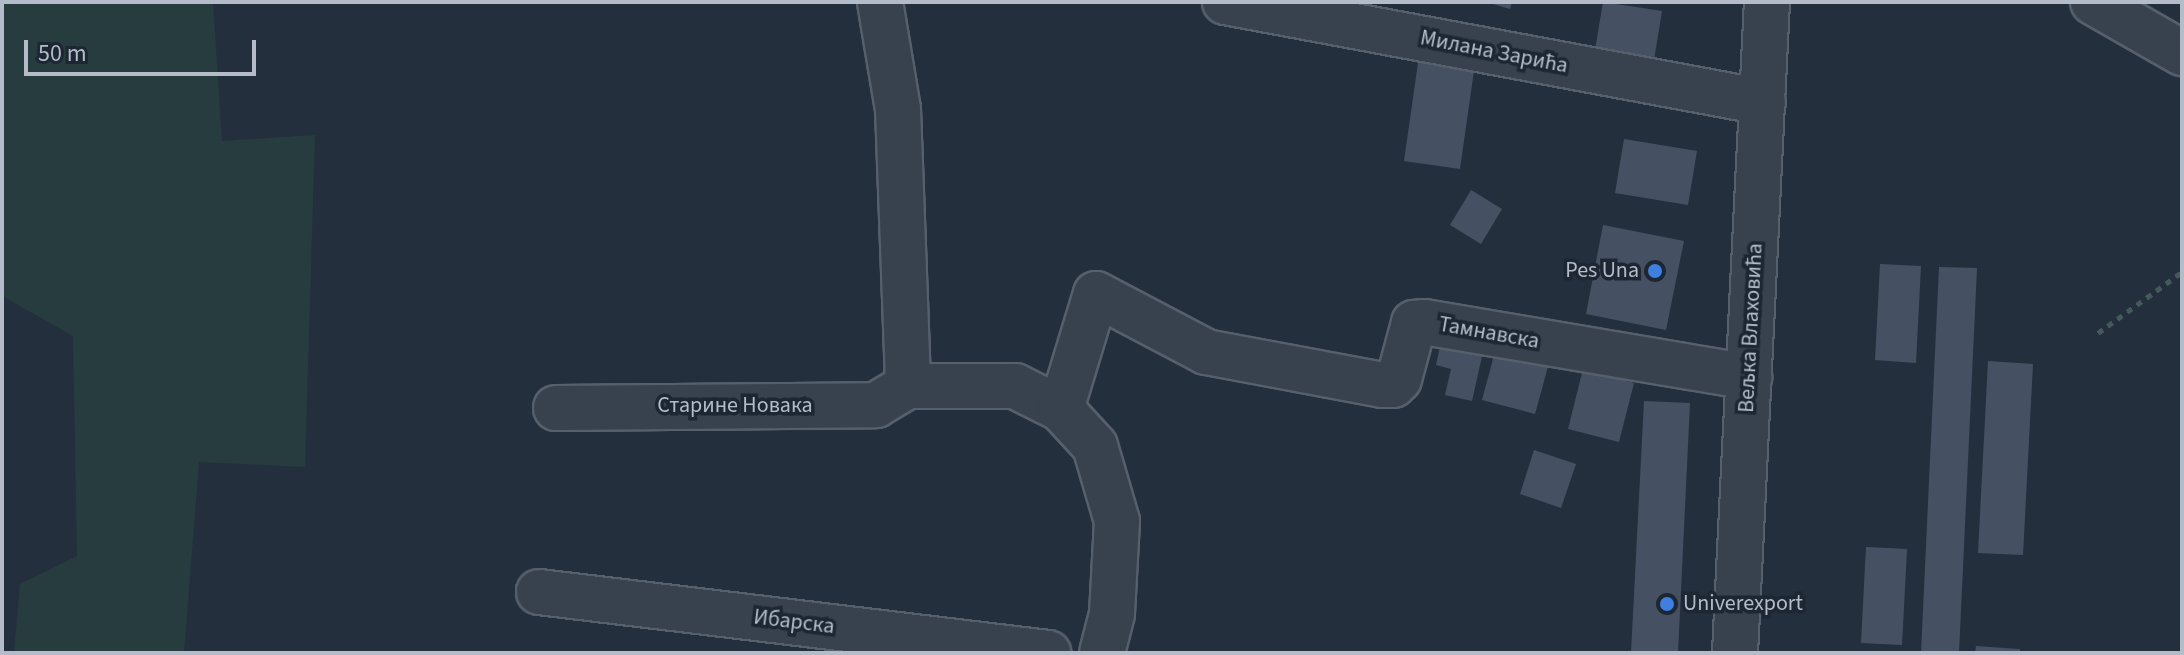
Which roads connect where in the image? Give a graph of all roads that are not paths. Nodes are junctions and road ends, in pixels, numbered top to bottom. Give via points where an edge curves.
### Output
1 (880, 2) edge
2 (1225, 2) edge
3 (1767, 2) edge
4 (2093, 2) edge
5 (2182, 53) edge
6 (1763, 102) junction
7 (1749, 377) junction
8 (908, 386) junction
9 (556, 408) dead end
10 (1061, 409) junction
11 (539, 592) dead end
12 (1048, 653) edge
13 (1102, 653) edge
14 (1735, 653) edge

1 - 8 street via 898,109
2 - 6 street, Милана Зарића
3 - 6 street, Вељка Влаховића
4 - 5 street
6 - 7 street, Вељка Влаховића
7 - 10 street, Тамнавска via 1424,322 1414,323 1399,379 1382,385 1206,352 1096,294
7 - 14 street, Вељка Влаховића
8 - 9 street, Старине Новака via 876,405
8 - 10 street via 1015,386
10 - 13 street via 1095,446 1117,521 1112,614
11 - 12 street, Ибарска

